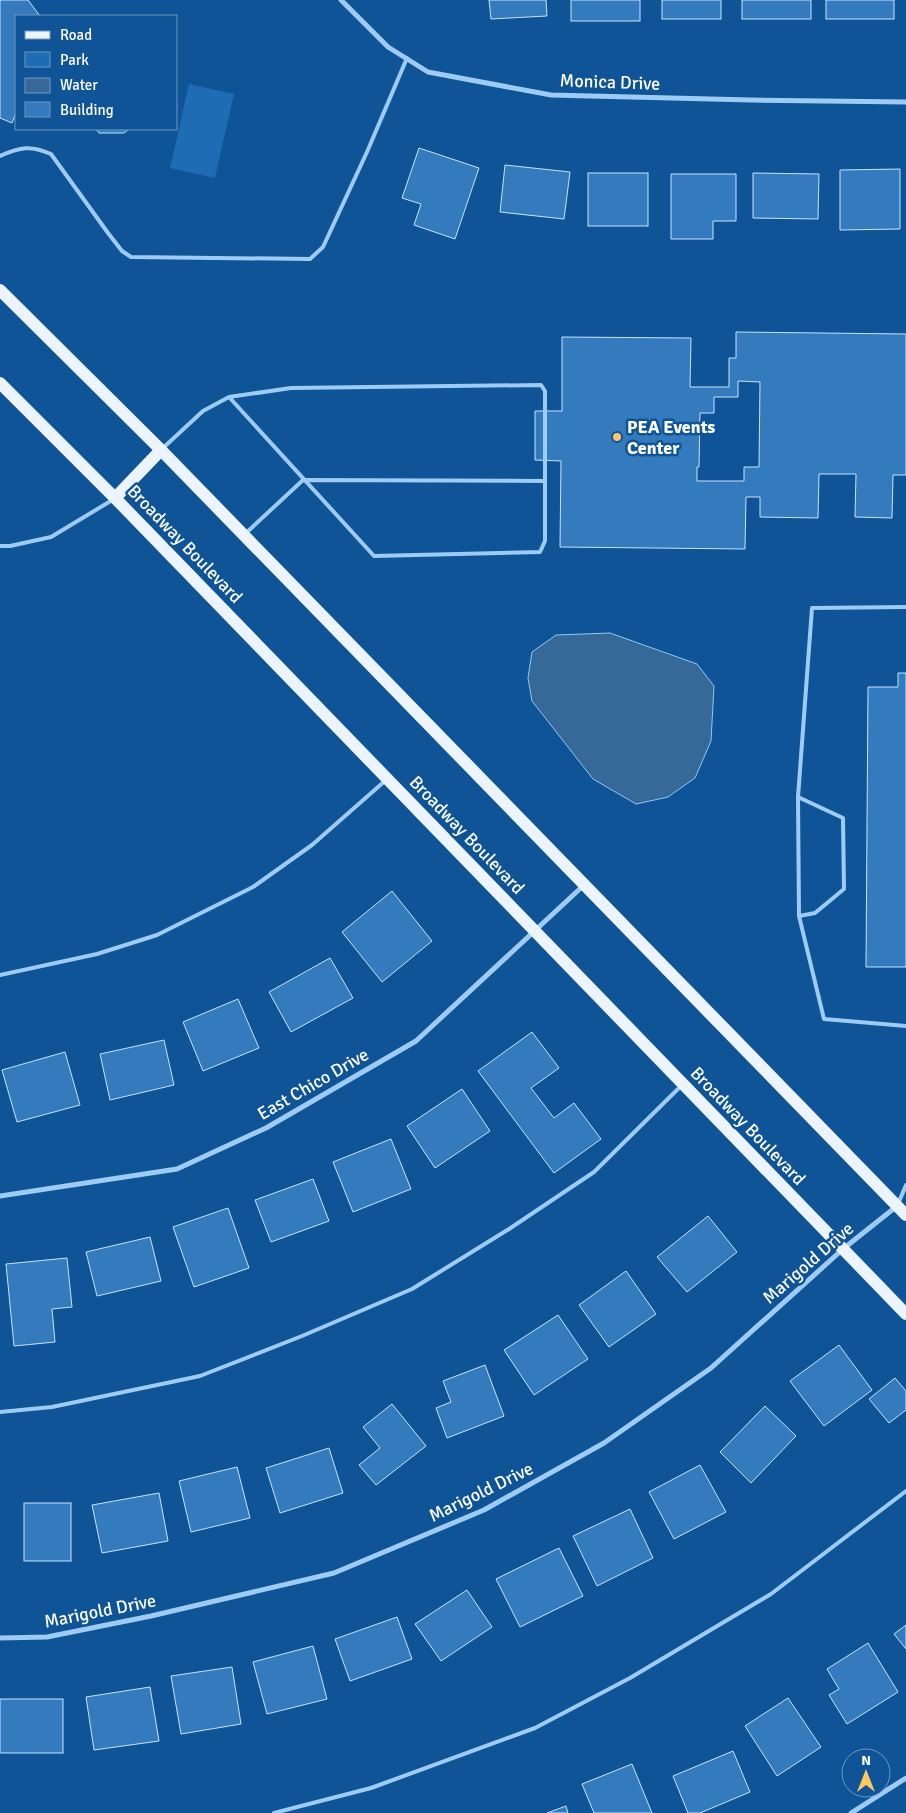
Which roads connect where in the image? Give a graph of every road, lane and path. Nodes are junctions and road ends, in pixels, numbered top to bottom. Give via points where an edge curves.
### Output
1 (341, 0) edge
2 (407, 58) junction
3 (906, 102) edge
4 (0, 156) edge
5 (0, 290) edge
6 (0, 383) edge
7 (229, 397) junction
8 (161, 450) junction
9 (303, 480) junction
10 (545, 481) junction
11 (115, 498) junction
12 (244, 535) junction
13 (0, 546) edge
14 (906, 607) edge
15 (387, 778) junction
16 (798, 797) junction
17 (585, 885) junction
18 (799, 916) junction
19 (535, 930) junction
20 (0, 975) edge
21 (906, 1026) edge
22 (683, 1084) junction
23 (906, 1185) edge
24 (0, 1196) edge
25 (902, 1210) edge
26 (843, 1249) junction
27 (906, 1314) edge
28 (0, 1412) edge
29 (906, 1491) edge
30 (0, 1638) edge
31 (905, 1781) edge
32 (274, 1813) edge
33 (851, 1813) edge

1 - 2 street, Monica Drive via 388,47
2 - 3 street, Monica Drive via 428,72 551,95
2 - 4 lane via 323,247 310,259 131,257 108,234 51,154 38,148 18,148
5 - 8 main road
6 - 11 main road, Broadway Boulevard
7 - 8 lane via 203,411
7 - 9 lane
7 - 10 lane via 291,388 541,385 545,391
8 - 11 main road
8 - 12 main road
9 - 10 lane
9 - 10 lane via 374,556 540,552 545,541
9 - 12 lane
11 - 13 lane via 51,537
11 - 15 main road, Broadway Boulevard
12 - 17 main road
14 - 16 lane via 812,608
15 - 19 main road, Broadway Boulevard
15 - 20 lane via 312,845 253,887 157,935 105,952
16 - 18 lane
16 - 18 lane via 843,818 844,889 815,913
17 - 19 street, East Chico Drive
17 - 25 main road
18 - 21 lane via 824,1020
19 - 22 main road, Broadway Boulevard
19 - 24 street, East Chico Drive via 416,1041 266,1128 176,1169
22 - 26 main road, Broadway Boulevard
22 - 28 lane via 594,1172 412,1289 200,1376 52,1407
23 - 25 lane
25 - 26 street, Marigold Drive
26 - 27 main road, Broadway Boulevard
26 - 30 street, Marigold Drive via 711,1368 604,1443 484,1510 334,1572 47,1637
29 - 32 lane via 771,1594 630,1678 535,1728 371,1788
31 - 33 street

